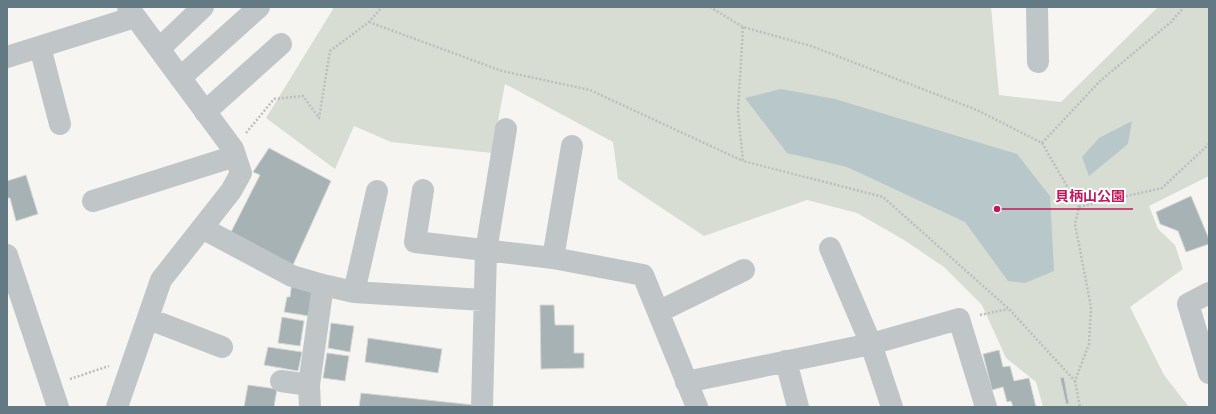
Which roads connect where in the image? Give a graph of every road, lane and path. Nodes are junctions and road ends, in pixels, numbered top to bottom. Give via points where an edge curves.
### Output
1 (203, 7) edge
2 (259, 7) edge
3 (382, 7) edge
4 (710, 7) edge
5 (1037, 7) edge
6 (1184, 7) edge
7 (131, 12) edge
8 (369, 22) junction
9 (743, 27) junction
10 (281, 44) dead end
11 (40, 47) junction
12 (159, 49) junction
13 (7, 57) edge
14 (1038, 62) dead end
15 (180, 78) junction
16 (205, 112) junction
17 (60, 124) dead end
18 (506, 129) dead end
19 (1042, 143) junction
20 (1209, 144) edge
21 (572, 146) dead end
22 (234, 152) junction
23 (743, 161) junction
24 (377, 190) dead end
25 (423, 190) dead end
26 (93, 201) dead end
27 (1079, 206) junction
28 (202, 228) junction
29 (830, 248) dead end
30 (486, 251) junction
31 (7, 256) edge
32 (553, 258) junction
33 (744, 270) dead end
34 (323, 285) junction
35 (354, 292) junction
36 (1209, 293) edge
37 (483, 300) junction
38 (1009, 309) junction
39 (658, 312) junction
40 (149, 319) junction
41 (959, 319) junction
42 (871, 344) junction
43 (222, 347) dead end
44 (134, 358) junction
45 (786, 361) junction
46 (1209, 373) edge
47 (281, 381) dead end
48 (1075, 381) junction
49 (686, 382) junction
50 (51, 385) junction
51 (309, 385) junction
52 (58, 407) edge
53 (118, 407) edge
54 (310, 407) edge
55 (482, 407) edge
56 (697, 407) edge
57 (798, 407) edge
58 (892, 407) edge
59 (986, 407) edge
60 (1080, 407) edge

1 - 12 street
2 - 15 street
3 - 8 path
4 - 9 path
5 - 14 street
6 - 19 path via 1171,22 1100,81
7 - 11 street
7 - 12 street
8 - 22 path via 330,51 319,118 303,96 274,99
8 - 23 path via 502,71 590,90
9 - 19 path via 811,46 977,110
9 - 23 path via 738,111
10 - 16 street
11 - 13 street
11 - 17 street
12 - 15 street
15 - 16 street
16 - 22 street
18 - 30 street
19 - 27 path
20 - 27 path via 1162,188
21 - 32 street
22 - 26 street
22 - 28 street via 241,173 231,191
23 - 38 path via 883,197
24 - 35 street
25 - 30 street via 415,242
27 - 48 path via 1075,224 1091,307 1089,344
28 - 34 street via 292,276
28 - 40 street via 161,280
29 - 42 street
30 - 32 street
30 - 37 street
31 - 50 street
32 - 39 street via 643,275
33 - 39 street
34 - 35 street
34 - 51 street
35 - 37 street
36 - 46 street via 1188,304
37 - 55 street
38 - 41 path
38 - 48 path
39 - 49 street
40 - 43 street
40 - 44 street
41 - 42 street
41 - 59 street
42 - 45 street
42 - 58 street
44 - 50 path
44 - 53 street
45 - 49 street
45 - 57 street
47 - 51 street
48 - 60 path
49 - 56 street
50 - 52 street
51 - 54 street

